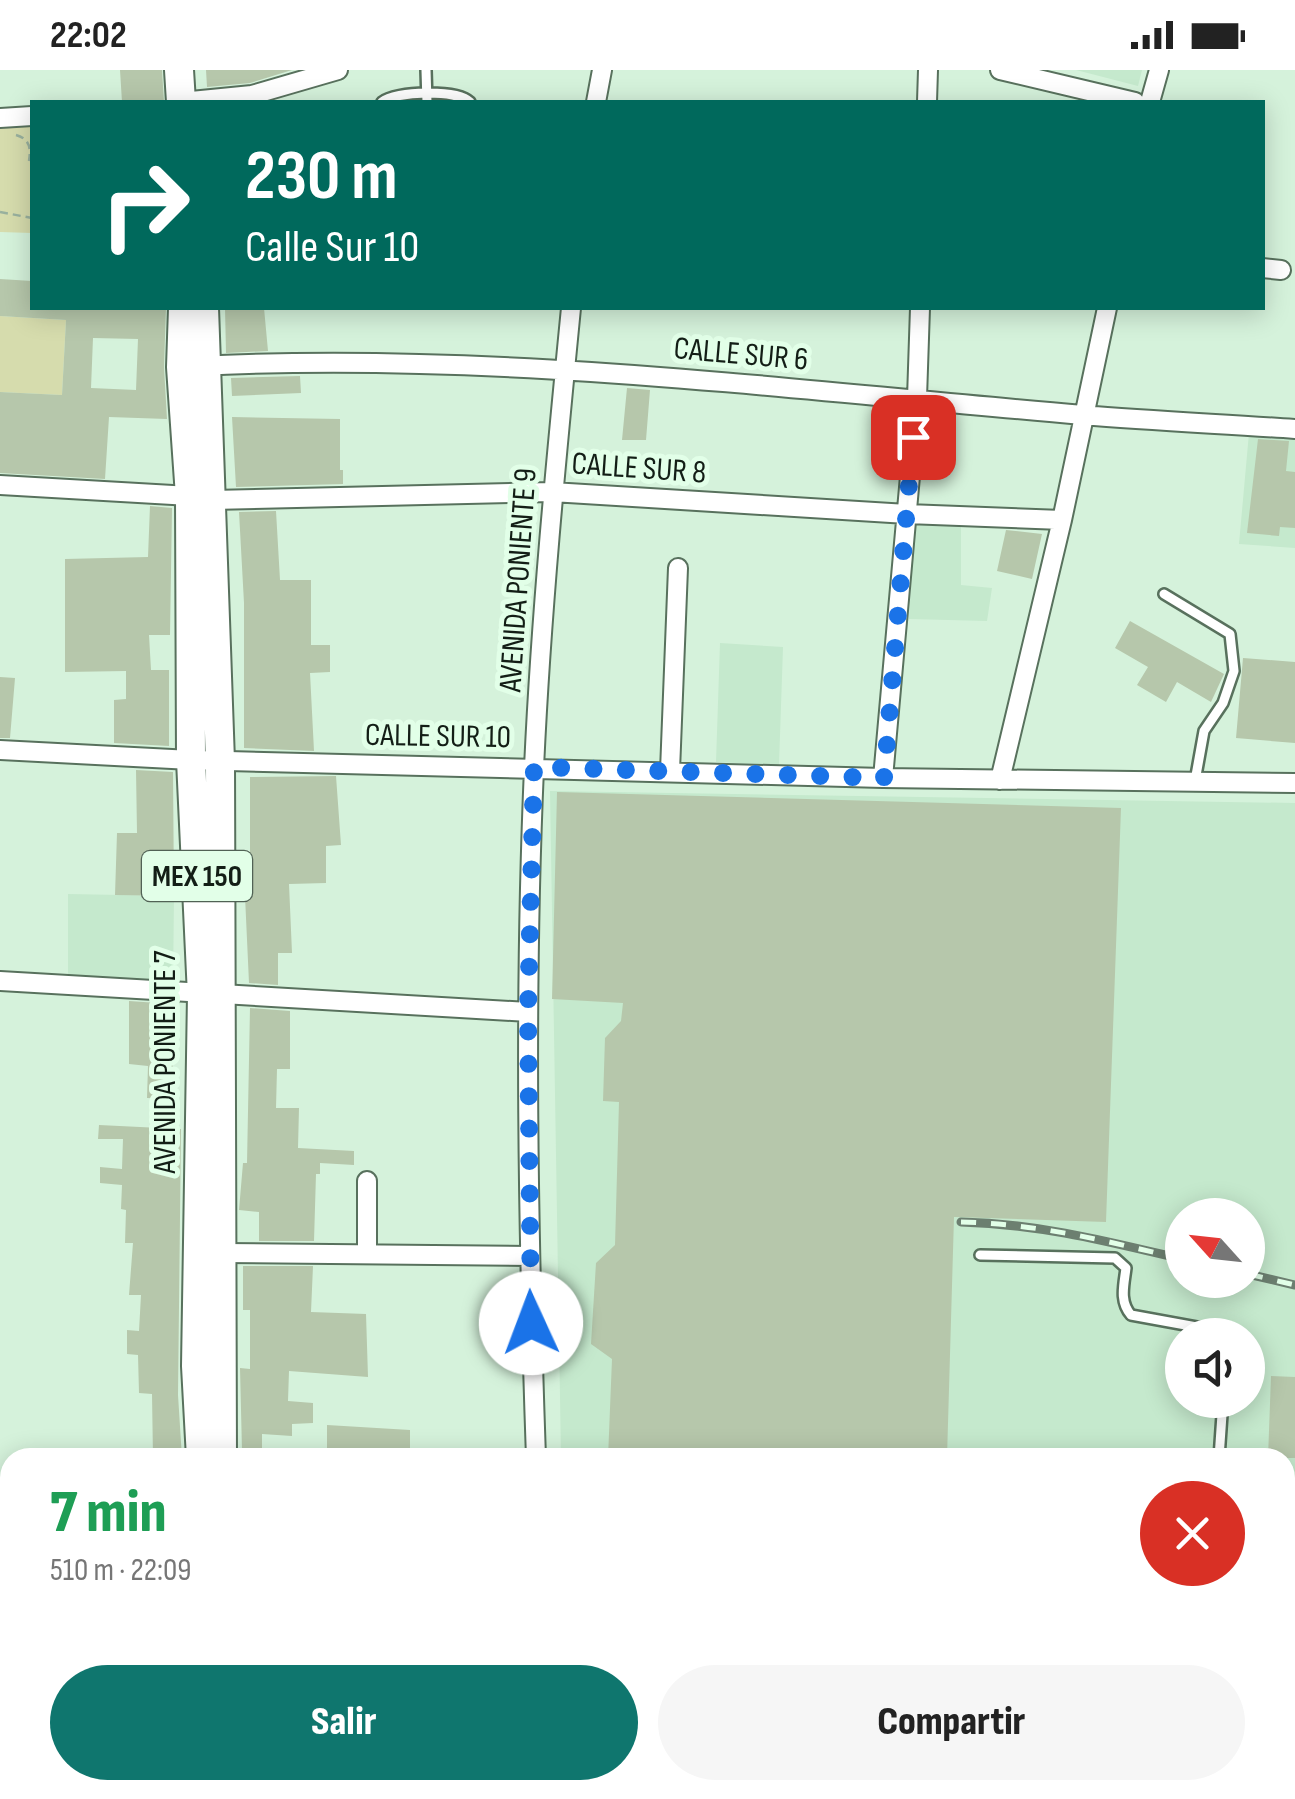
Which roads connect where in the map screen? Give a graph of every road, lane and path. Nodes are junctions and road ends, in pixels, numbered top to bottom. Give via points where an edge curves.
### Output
1 (178, 70) edge
2 (196, 70) edge
3 (338, 70) edge
4 (426, 70) edge
5 (602, 70) edge
6 (928, 70) edge
7 (1000, 70) edge
8 (1159, 70) edge
9 (426, 98) edge
10 (181, 100) edge
11 (197, 100) edge
12 (213, 100) edge
13 (384, 100) edge
14 (467, 100) edge
15 (596, 100) edge
16 (927, 100) edge
17 (1127, 100) edge
18 (1151, 100) edge
19 (30, 116) edge
20 (0, 118) edge
21 (0, 135) edge
22 (30, 149) edge
23 (30, 156) edge
24 (29, 161) dead end
25 (0, 212) edge
26 (30, 218) edge
27 (183, 310) edge
28 (204, 310) edge
29 (572, 310) edge
30 (920, 310) edge
31 (1107, 310) edge
32 (193, 366) junction
33 (565, 368) junction
34 (916, 398) junction
35 (1084, 415) junction
36 (1295, 429) edge
37 (0, 485) edge
38 (552, 492) junction
39 (201, 498) junction
40 (906, 514) junction
41 (1062, 520) junction
42 (678, 568) dead end
43 (1164, 594) dead end
44 (0, 750) edge
45 (191, 760) junction
46 (220, 761) junction
47 (534, 767) junction
48 (670, 771) junction
49 (884, 778) junction
50 (1000, 780) junction
51 (1195, 781) junction
52 (1295, 783) edge
53 (0, 982) edge
54 (212, 995) junction
55 (528, 1012) junction
56 (367, 1181) dead end
57 (221, 1252) junction
58 (367, 1254) junction
59 (528, 1256) junction
60 (980, 1256) dead end
61 (1165, 1322) edge
62 (1222, 1418) edge
63 (200, 1448) edge
64 (222, 1448) edge
65 (536, 1448) edge
66 (1220, 1448) edge

1 - 10 main road
2 - 11 main road
3 - 12 street
4 - 9 lane
5 - 15 street
6 - 16 street
7 - 17 street
8 - 18 street
9 - 13 lane
9 - 14 lane via 459,94
19 - 20 street
21 - 22 path via 25,138
23 - 24 path
25 - 26 path
27 - 32 main road, AVENIDA PONIENTE 7 / MEX 150
28 - 32 main road, AVENIDA PONIENTE 7 / MEX 150
29 - 33 street, AVENIDA PONIENTE 9
30 - 34 street
31 - 35 street
32 - 33 street, CALLE SUR 6
32 - 39 main road, AVENIDA PONIENTE 7 / MEX 150
33 - 34 street, CALLE SUR 6
33 - 38 street, AVENIDA PONIENTE 9
34 - 35 street, CALLE SUR 6
34 - 40 street
35 - 36 street, CALLE SUR 6
35 - 41 street
37 - 39 street, CALLE SUR 8
38 - 39 street, CALLE SUR 8
38 - 40 street, CALLE SUR 8
38 - 47 street, AVENIDA PONIENTE 9
39 - 45 main road, AVENIDA PONIENTE 7 / MEX 150
39 - 46 main road, AVENIDA PONIENTE 7 / MEX 150
40 - 41 street, CALLE SUR 8
40 - 49 street
41 - 50 street
42 - 48 street
43 - 51 lane via 1230,634 1234,671 1224,703 1204,731
44 - 45 street, CALLE SUR 10
45 - 46 street, CALLE SUR 10
45 - 54 main road, AVENIDA PONIENTE 7 / MEX 150
46 - 47 street, CALLE SUR 10
46 - 54 main road, AVENIDA PONIENTE 7 / MEX 150
47 - 48 street, CALLE SUR 10
47 - 55 street, AVENIDA PONIENTE 9
48 - 49 street, CALLE SUR 10
49 - 50 street, CALLE SUR 10
50 - 51 street, CALLE SUR 10
51 - 52 street, CALLE SUR 10
53 - 54 street
54 - 55 street
54 - 57 main road, AVENIDA PONIENTE 7 / MEX 150
54 - 63 main road, AVENIDA PONIENTE 7 / MEX 150 via 196,1366
55 - 59 street, AVENIDA PONIENTE 9
56 - 58 street
57 - 58 street
57 - 64 main road, AVENIDA PONIENTE 7 / MEX 150
58 - 59 street
59 - 65 street, AVENIDA PONIENTE 9
60 - 61 lane via 1115,1258 1126,1268 1122,1296 1131,1316
62 - 66 lane

